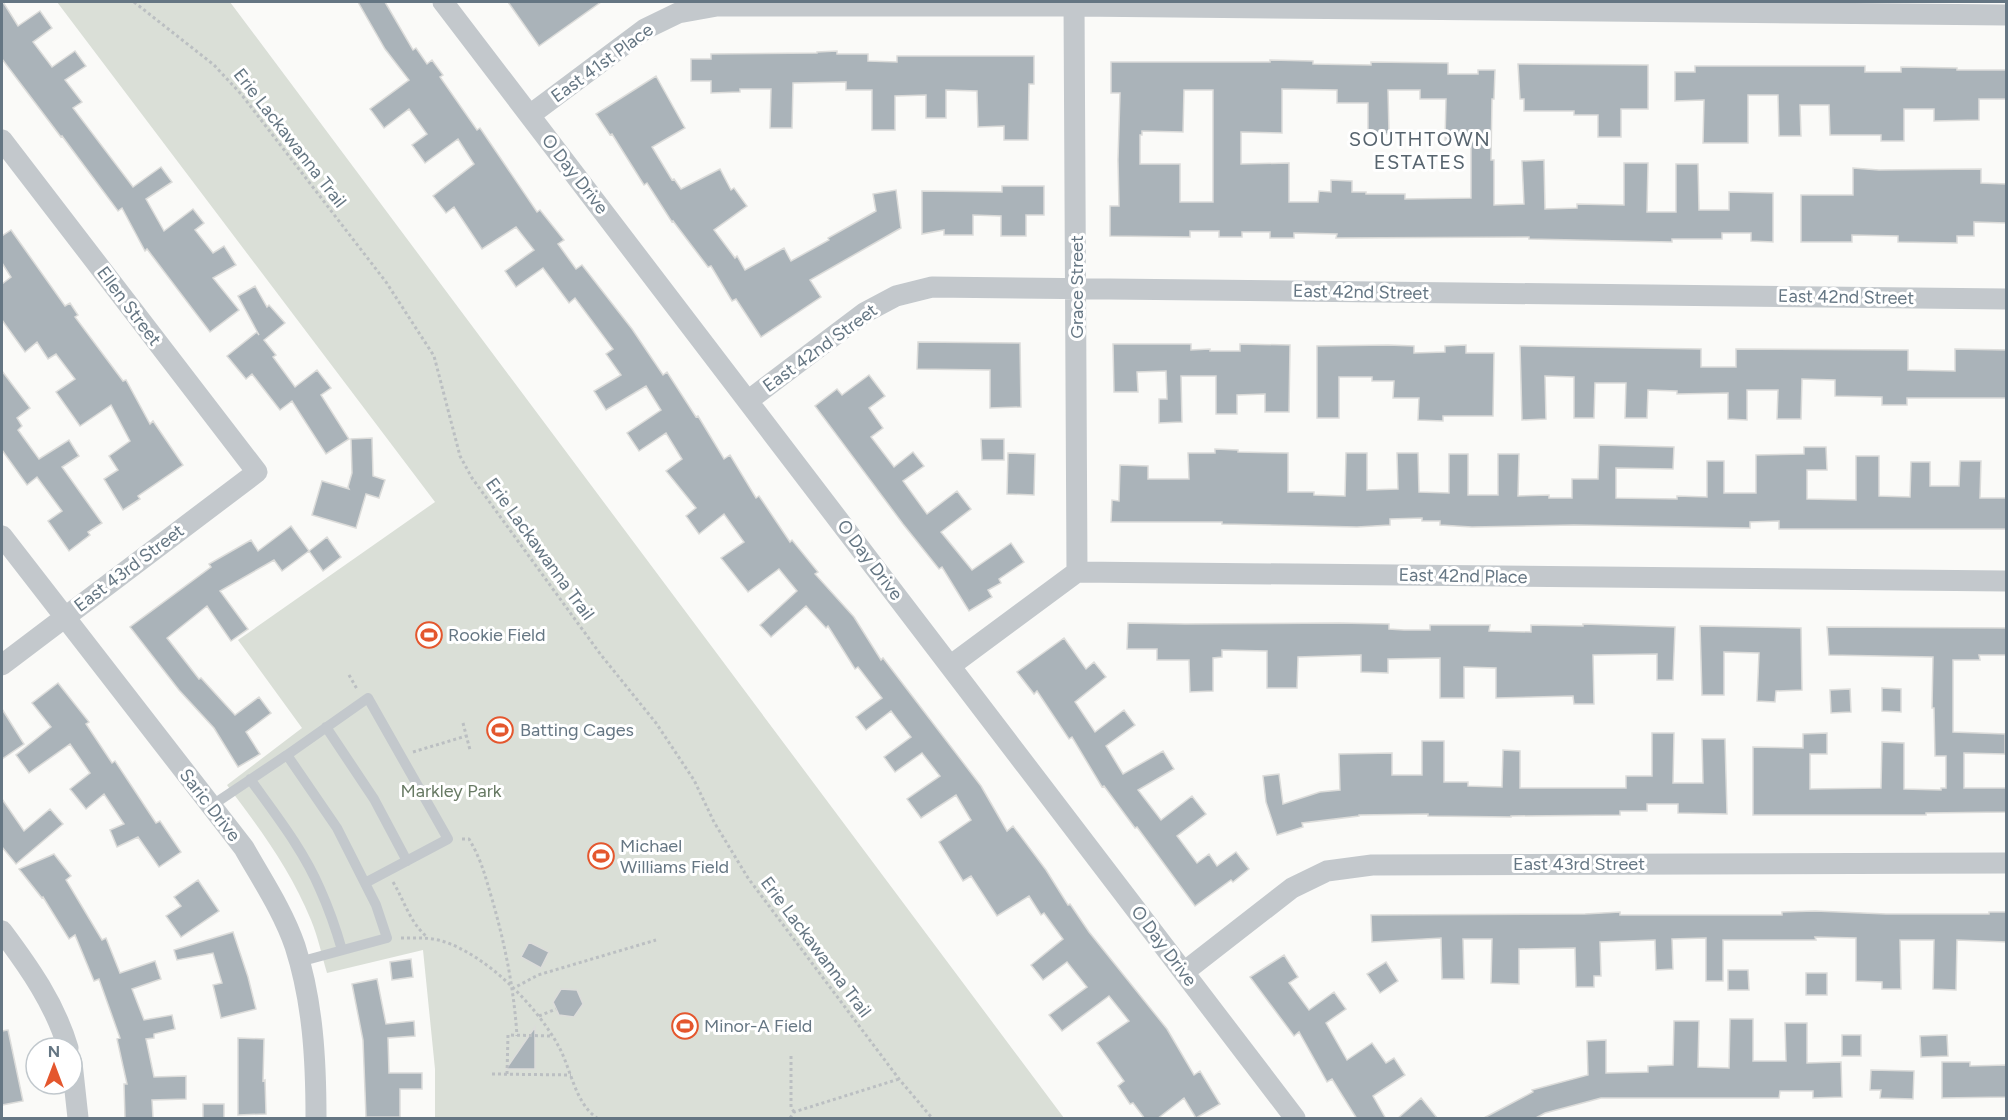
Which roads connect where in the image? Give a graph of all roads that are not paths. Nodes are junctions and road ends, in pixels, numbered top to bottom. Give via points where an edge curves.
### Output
1 (443, 2) edge
2 (1074, 4) edge
3 (2007, 15) edge
4 (530, 115) junction
5 (2, 140) edge
6 (1077, 289) junction
7 (2007, 298) edge
8 (749, 400) junction
9 (256, 472) joint
10 (2, 536) edge
11 (1077, 572) junction
12 (2007, 580) edge
13 (64, 618) junction
14 (2, 665) edge
15 (950, 666) junction
16 (326, 727) junction
17 (287, 755) junction
18 (250, 779) junction
19 (211, 806) junction
20 (406, 861) junction
21 (2007, 863) edge
22 (365, 883) junction
23 (6, 945) edge
24 (342, 950) junction
25 (299, 962) junction
26 (1184, 972) junction
27 (64, 1036) edge
28 (76, 1096) edge
29 (78, 1119) edge
30 (316, 1119) edge
31 (1295, 1119) edge

1 - 4 street, O Day Drive
2 - 3 street, East 41st Place
2 - 4 street, East 41st Place via 717,6 678,13 645,29
2 - 6 street, Grace Street
4 - 8 street, O Day Drive
5 - 9 street, Ellen Street
6 - 7 street, East 42nd Street
6 - 8 street, East 42nd Street via 932,287 896,296 864,313
6 - 11 street, Grace Street
8 - 15 street, O Day Drive
9 - 13 street, East 43rd Street
10 - 13 street, Saric Drive
11 - 12 street, East 42nd Place
11 - 15 street
13 - 14 street, East 43rd Street
13 - 19 street, Saric Drive
15 - 26 street, O Day Drive
16 - 17 lane
16 - 20 lane via 374,800
16 - 20 lane via 368,698 448,839
17 - 18 lane
17 - 22 lane via 337,828
18 - 19 lane
18 - 24 lane via 320,887
19 - 25 street, Saric Drive via 244,848 273,898
20 - 22 lane
21 - 26 street, East 43rd Street via 1372,865 1327,871 1292,888
22 - 24 lane via 387,938
23 - 27 street via 48,998
24 - 25 lane
25 - 30 street, Saric Drive via 309,1000 316,1065
26 - 31 street, O Day Drive
28 - 29 street

